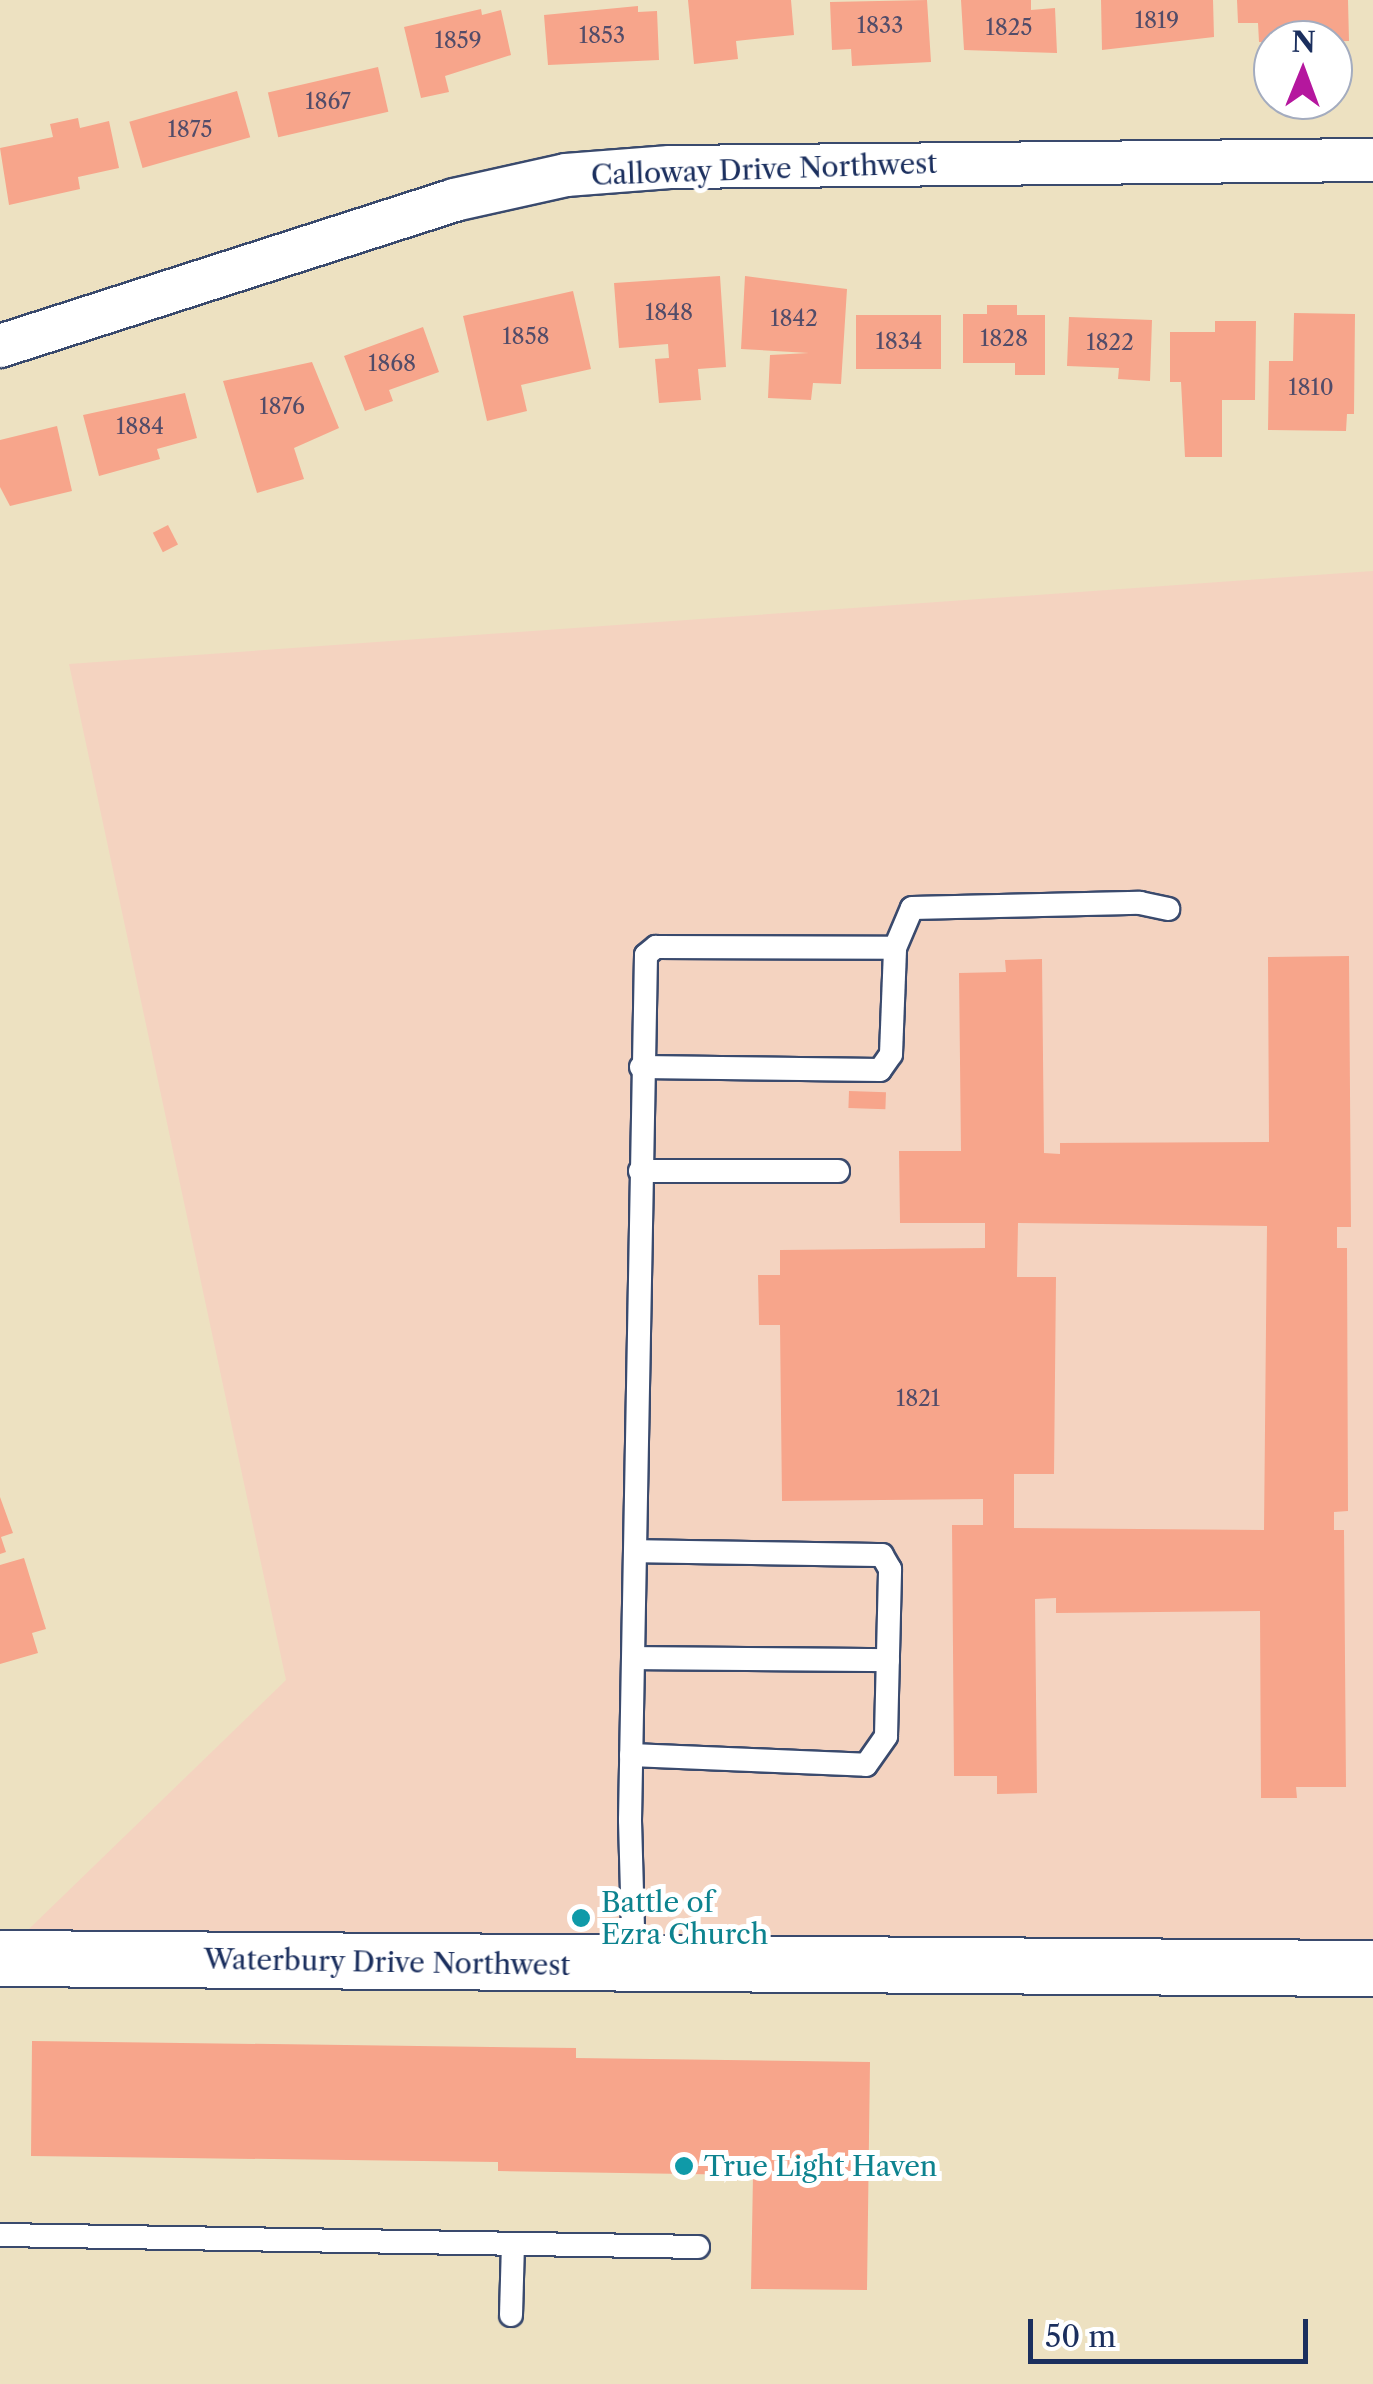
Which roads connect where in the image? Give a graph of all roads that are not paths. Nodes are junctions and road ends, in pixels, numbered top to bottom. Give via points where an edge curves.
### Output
1 (1373, 160) edge
2 (0, 346) edge
3 (1168, 909) dead end
4 (895, 948) junction
5 (641, 1067) junction
6 (640, 1171) junction
7 (838, 1171) dead end
8 (637, 1551) junction
9 (636, 1658) junction
10 (888, 1660) junction
11 (631, 1756) junction
12 (0, 1958) edge
13 (634, 1964) junction
14 (1373, 1968) edge
15 (0, 2235) edge
16 (512, 2245) junction
17 (698, 2247) dead end
18 (511, 2315) dead end

1 - 2 street, Calloway Drive Northwest via 670,166 566,176 454,200
3 - 4 lane via 1140,903 912,908
4 - 5 lane via 656,948 642,970
4 - 5 lane via 891,1054 880,1070
5 - 6 lane
6 - 7 lane
6 - 8 lane
8 - 9 lane
8 - 10 lane via 882,1555 890,1569
9 - 10 lane
9 - 11 lane
10 - 11 lane via 886,1736 866,1765
11 - 13 lane
12 - 13 street, Waterbury Drive Northwest
13 - 14 street, Waterbury Drive Northwest
15 - 16 lane
16 - 17 lane
16 - 18 lane

